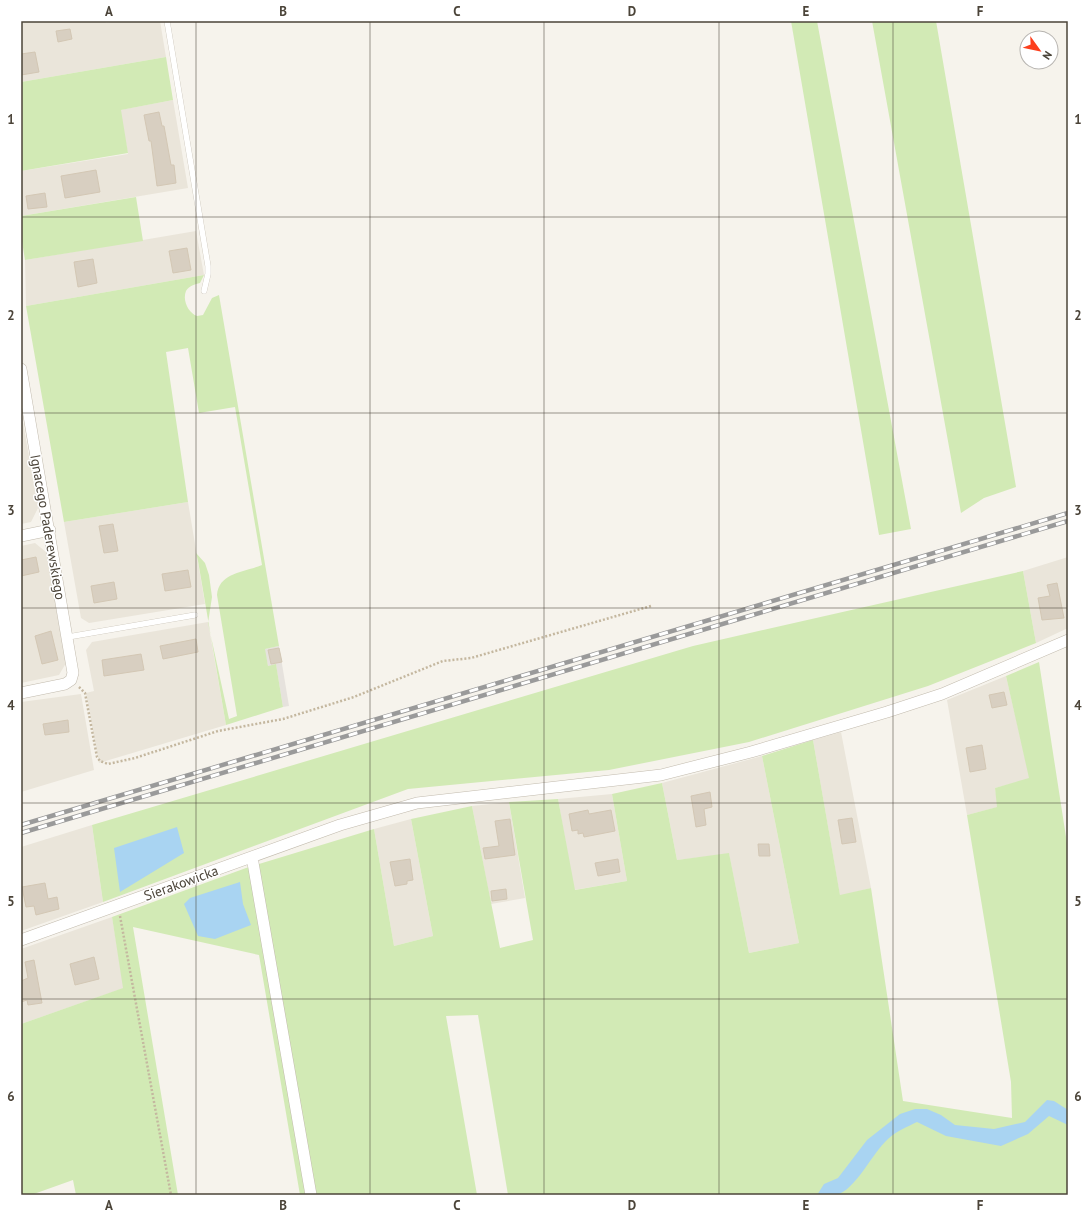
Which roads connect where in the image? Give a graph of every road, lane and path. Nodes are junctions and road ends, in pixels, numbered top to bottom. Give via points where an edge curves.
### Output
1 (167, 21) edge
2 (204, 291) dead end
3 (21, 370) edge
4 (50, 530) junction
5 (21, 536) edge
6 (651, 606) dead end
7 (195, 615) dead end
8 (68, 637) junction
9 (1068, 640) edge
10 (69, 682) junction
11 (21, 693) edge
12 (252, 857) junction
13 (118, 905) junction
14 (21, 940) edge
15 (171, 1195) edge
16 (311, 1195) edge

1 - 2 lane via 208,266
3 - 4 street, Ignacego Paderewskiego
4 - 5 street
4 - 8 street, Ignacego Paderewskiego
6 - 10 path via 471,658 443,661 354,697 283,719 218,731 135,758 108,764 97,758 85,693
7 - 8 lane
8 - 10 street, Ignacego Paderewskiego via 74,673
9 - 12 street, Sierakowicka via 942,694 751,752 661,775 416,803 340,825
10 - 11 street
12 - 13 street, Sierakowicka
12 - 16 street
13 - 14 street, Sierakowicka
13 - 15 path

